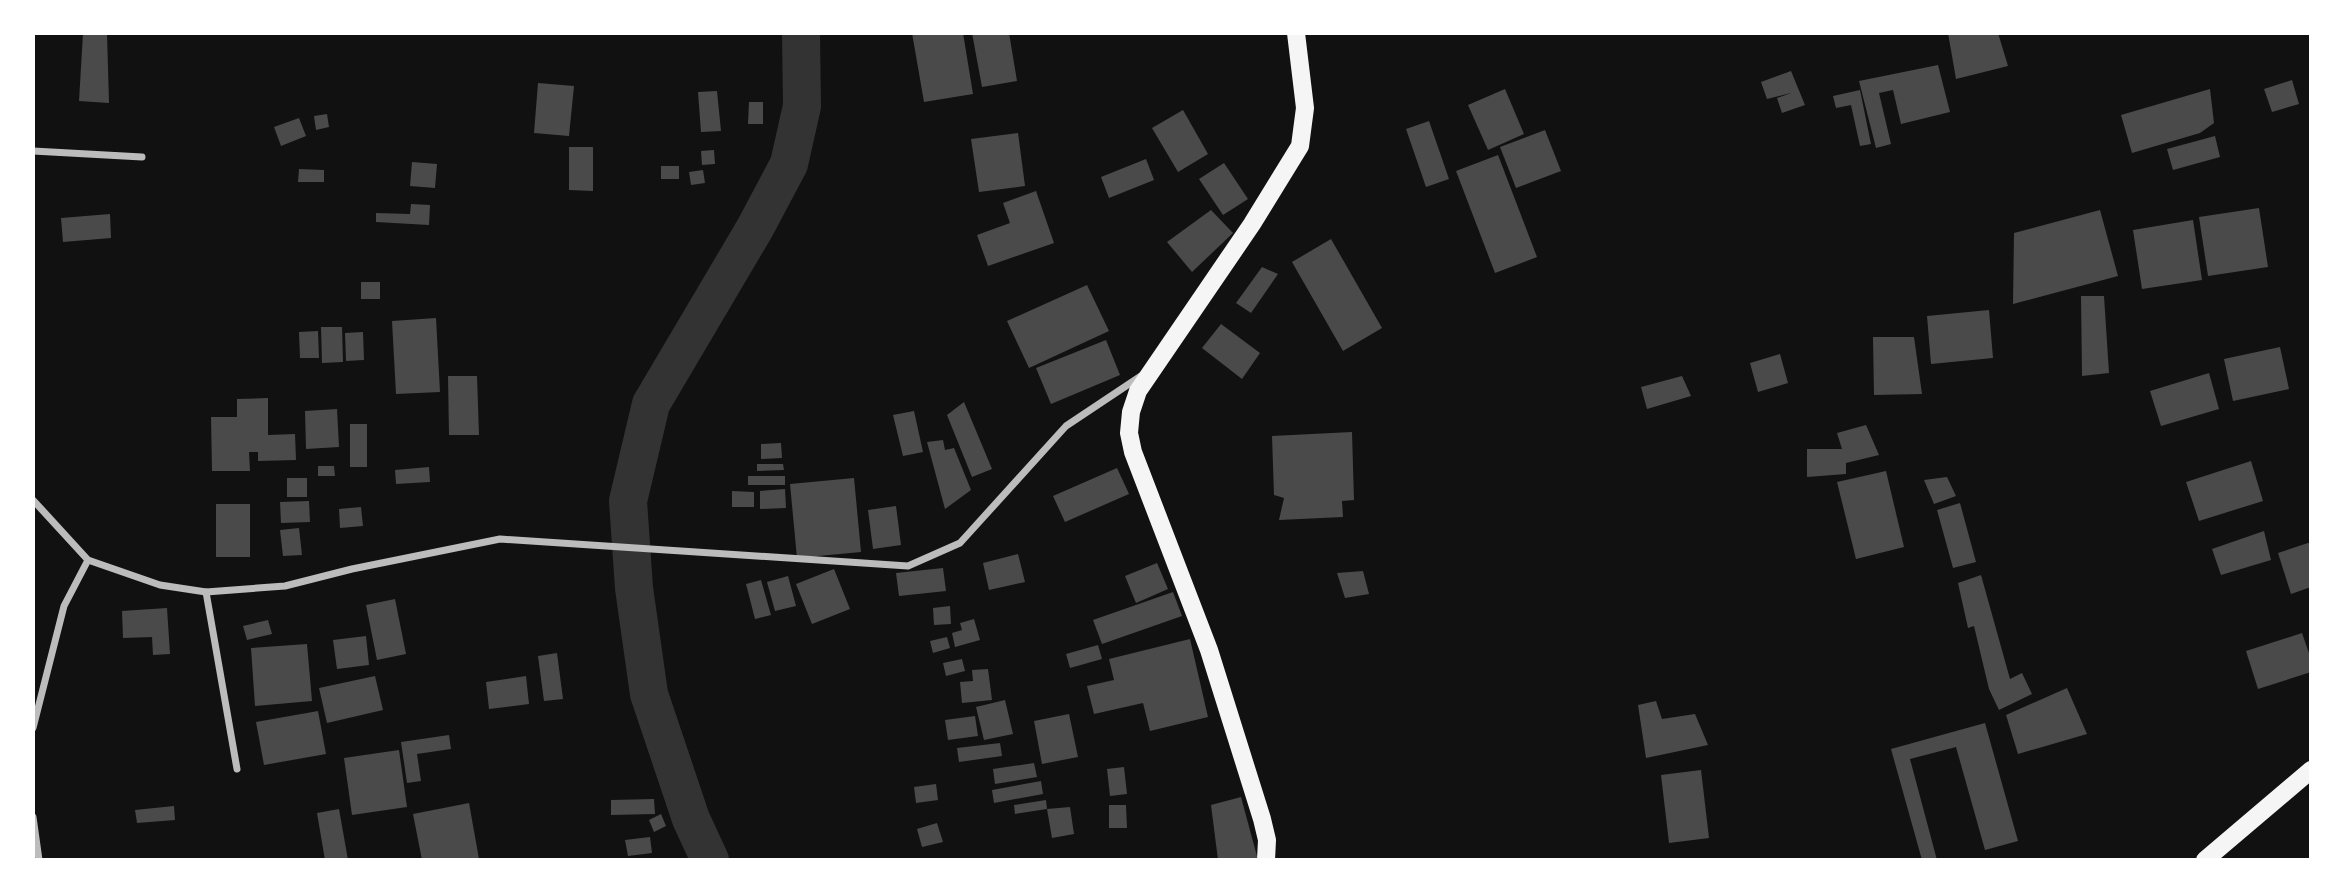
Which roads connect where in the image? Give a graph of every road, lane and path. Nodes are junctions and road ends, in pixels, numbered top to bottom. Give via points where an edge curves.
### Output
1 (1296, 33) edge
2 (33, 151) edge
3 (142, 156) dead end
4 (1150, 370) junction
5 (33, 500) edge
6 (88, 560) junction
7 (206, 592) junction
8 (33, 728) edge
9 (237, 768) dead end
10 (2311, 770) edge
11 (33, 817) edge
12 (38, 860) edge
13 (1266, 860) edge
14 (2205, 860) edge

1 - 4 main road via 1306,108 1300,146 1252,224
2 - 3 street
4 - 7 street via 1066,426 960,543 908,566 500,539 285,586
4 - 13 main road via 1130,412 1133,452 1209,650 1262,819
5 - 6 street
6 - 7 street via 160,585
6 - 8 street via 64,607
7 - 9 street
10 - 14 main road
11 - 12 street

